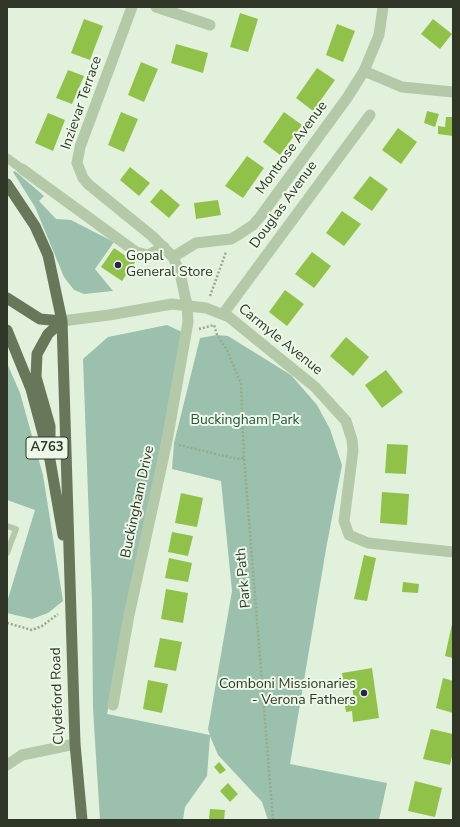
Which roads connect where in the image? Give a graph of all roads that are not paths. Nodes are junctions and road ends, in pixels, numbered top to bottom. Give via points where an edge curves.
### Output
1 (132, 7) edge
2 (156, 7) edge
3 (383, 7) edge
4 (210, 26) dead end
5 (364, 70) junction
6 (453, 92) edge
7 (370, 115) dead end
8 (7, 158) edge
9 (22, 169) joint
10 (7, 184) edge
11 (164, 247) junction
12 (173, 257) junction
13 (7, 298) edge
14 (187, 305) junction
15 (223, 314) junction
16 (62, 321) junction
17 (7, 330) edge
18 (50, 460) junction
19 (7, 526) edge
20 (453, 552) edge
21 (7, 553) edge
22 (69, 571) junction
23 (113, 705) dead end
24 (75, 744) junction
25 (8, 763) edge
26 (82, 820) edge

1 - 11 street, Inzievar Terrace via 80,147 77,163 88,184
2 - 4 street
3 - 5 street, Montrose Avenue via 379,35
5 - 6 street via 402,87
5 - 12 street, Montrose Avenue via 347,98 260,217 246,231 230,239 196,243
7 - 15 street, Douglas Avenue
8 - 9 street
9 - 11 street via 136,252 148,255
10 - 16 main road, A763 via 35,226 48,255
11 - 12 street
12 - 14 street via 180,273
13 - 16 main road via 40,319
14 - 15 street, Carmyle Avenue
14 - 16 street, Carmyle Avenue via 172,304
14 - 23 street, Buckingham Drive via 186,334 167,441 129,615
15 - 20 street, Carmyle Avenue via 238,323 315,387 346,421 353,450 344,521 349,535 368,543
16 - 18 main road via 48,334 37,354 36,377 50,426
16 - 22 main road, Clydeford Road / A763
17 - 18 main road, Clydeford Road / A763 via 31,389
18 - 22 main road, Clydeford Road / A763
19 - 21 lane via 16,529
22 - 24 main road, Clydeford Road / A763
24 - 25 street via 22,755
24 - 26 main road, Clydeford Road / A763

